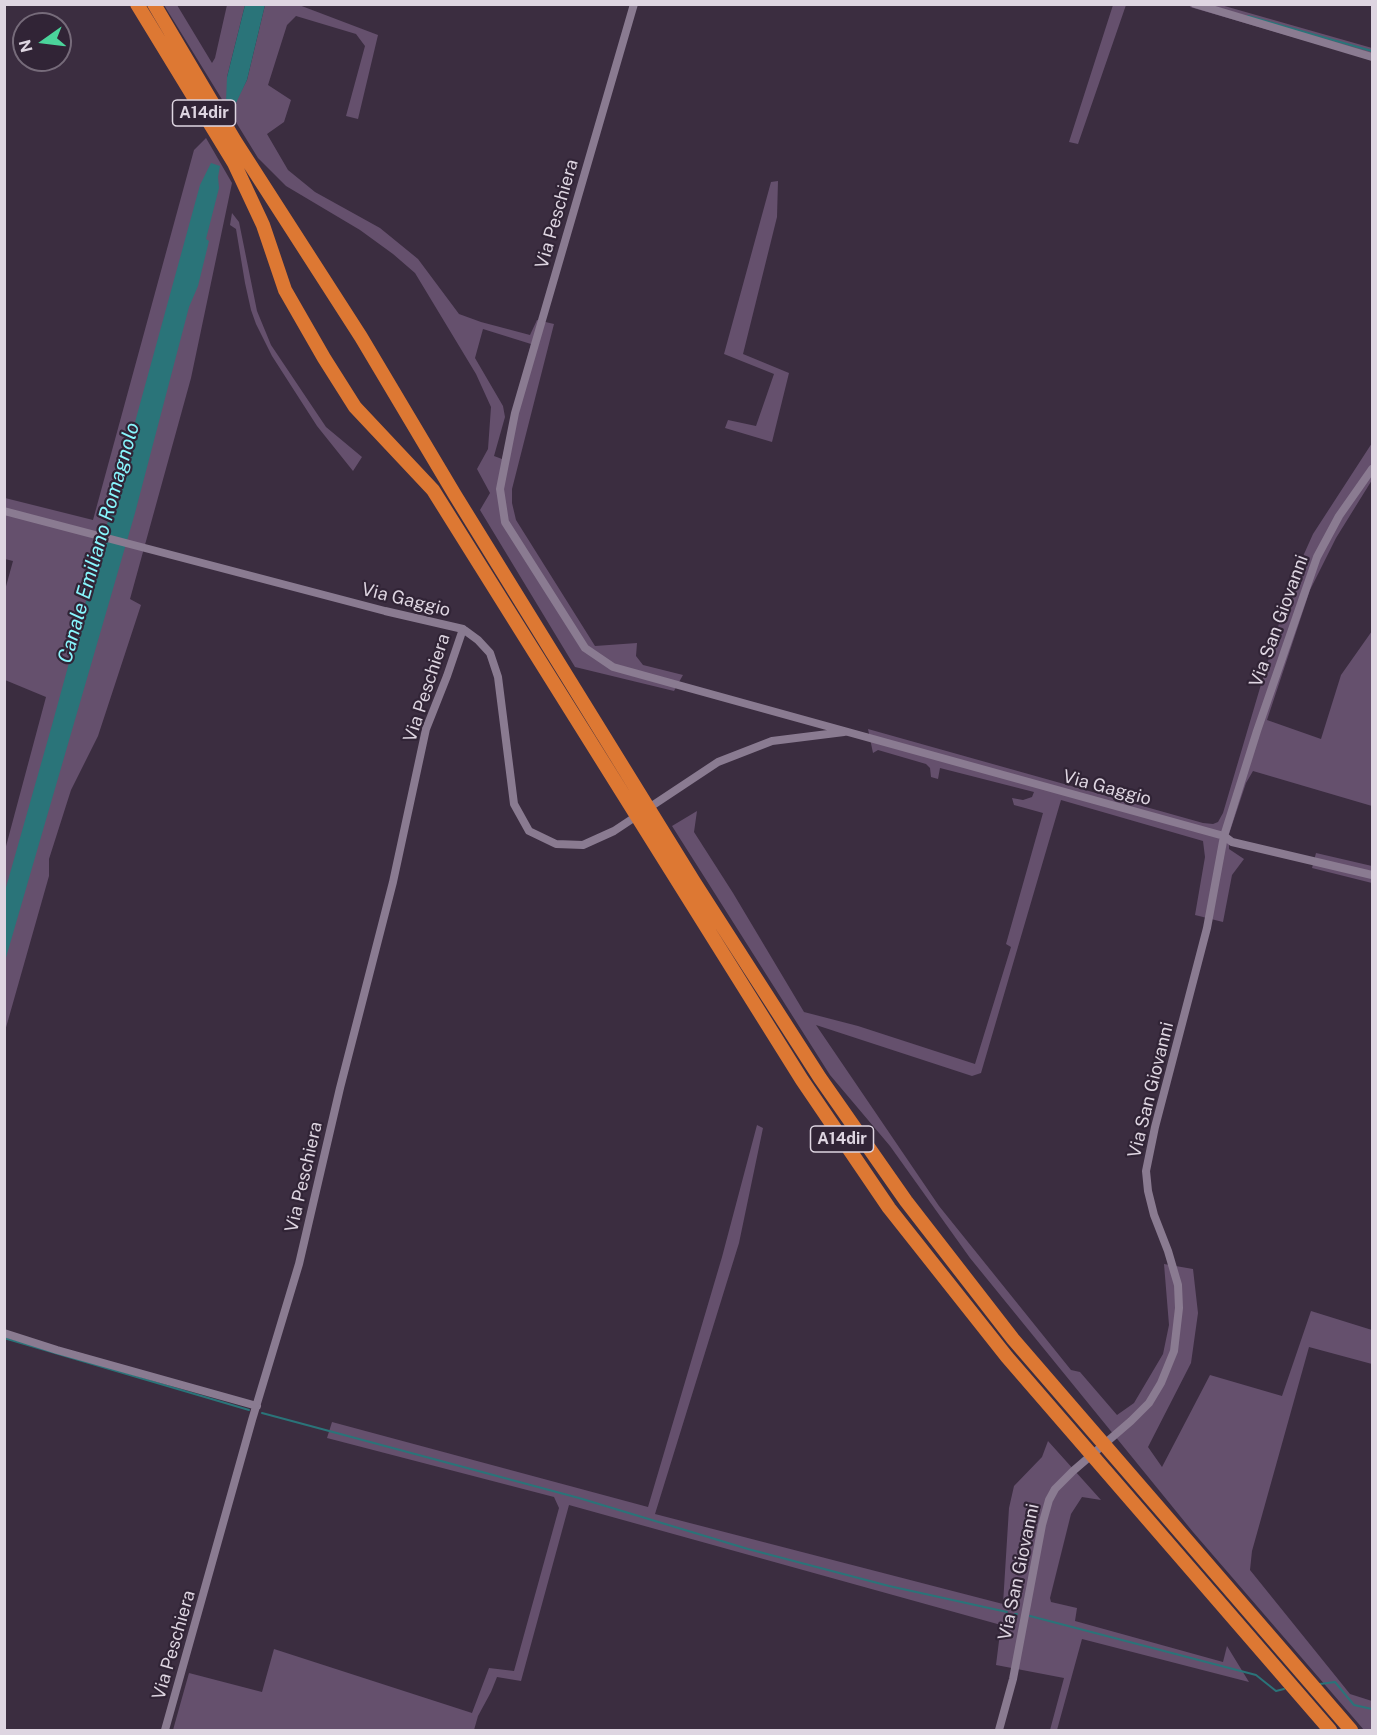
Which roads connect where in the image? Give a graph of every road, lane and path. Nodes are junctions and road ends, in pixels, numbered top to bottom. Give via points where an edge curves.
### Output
1 (137, 4) edge
2 (154, 4) edge
3 (634, 4) edge
4 (1195, 4) edge
5 (1372, 57) edge
6 (1372, 469) edge
7 (4, 511) edge
8 (463, 629) junction
9 (833, 728) joint
10 (849, 732) junction
11 (1224, 836) junction
12 (1372, 875) edge
13 (4, 1333) edge
14 (257, 1406) junction
15 (165, 1731) edge
16 (999, 1731) edge
17 (1330, 1731) edge
18 (1351, 1731) edge

1 - 17 highway, A14dir via 234,163 263,225 285,290 324,358 355,407 433,490 802,1080 883,1198 1007,1357
2 - 18 highway, A14dir via 694,882 820,1078 906,1201 1013,1339
3 - 9 street, Via Peschiera via 515,413 500,489 505,522 585,648 613,667
4 - 5 street
6 - 11 street, Via San Giovanni via 1339,516 1317,557
7 - 8 street, Via Gaggio
8 - 10 street, Via Gaggio via 490,653 495,669 514,804 529,831 556,844 583,845 614,831 718,762 772,741
8 - 14 street, Via Peschiera via 426,729 393,882 299,1264
9 - 10 street, Via Gaggio
10 - 11 street, Via Gaggio
11 - 12 street, Via Gaggio via 1232,842
11 - 16 street, Via San Giovanni via 1207,928 1146,1171 1151,1203 1178,1285 1174,1351 1149,1403 1055,1489 1046,1509
13 - 14 street
14 - 15 street, Via Peschiera

